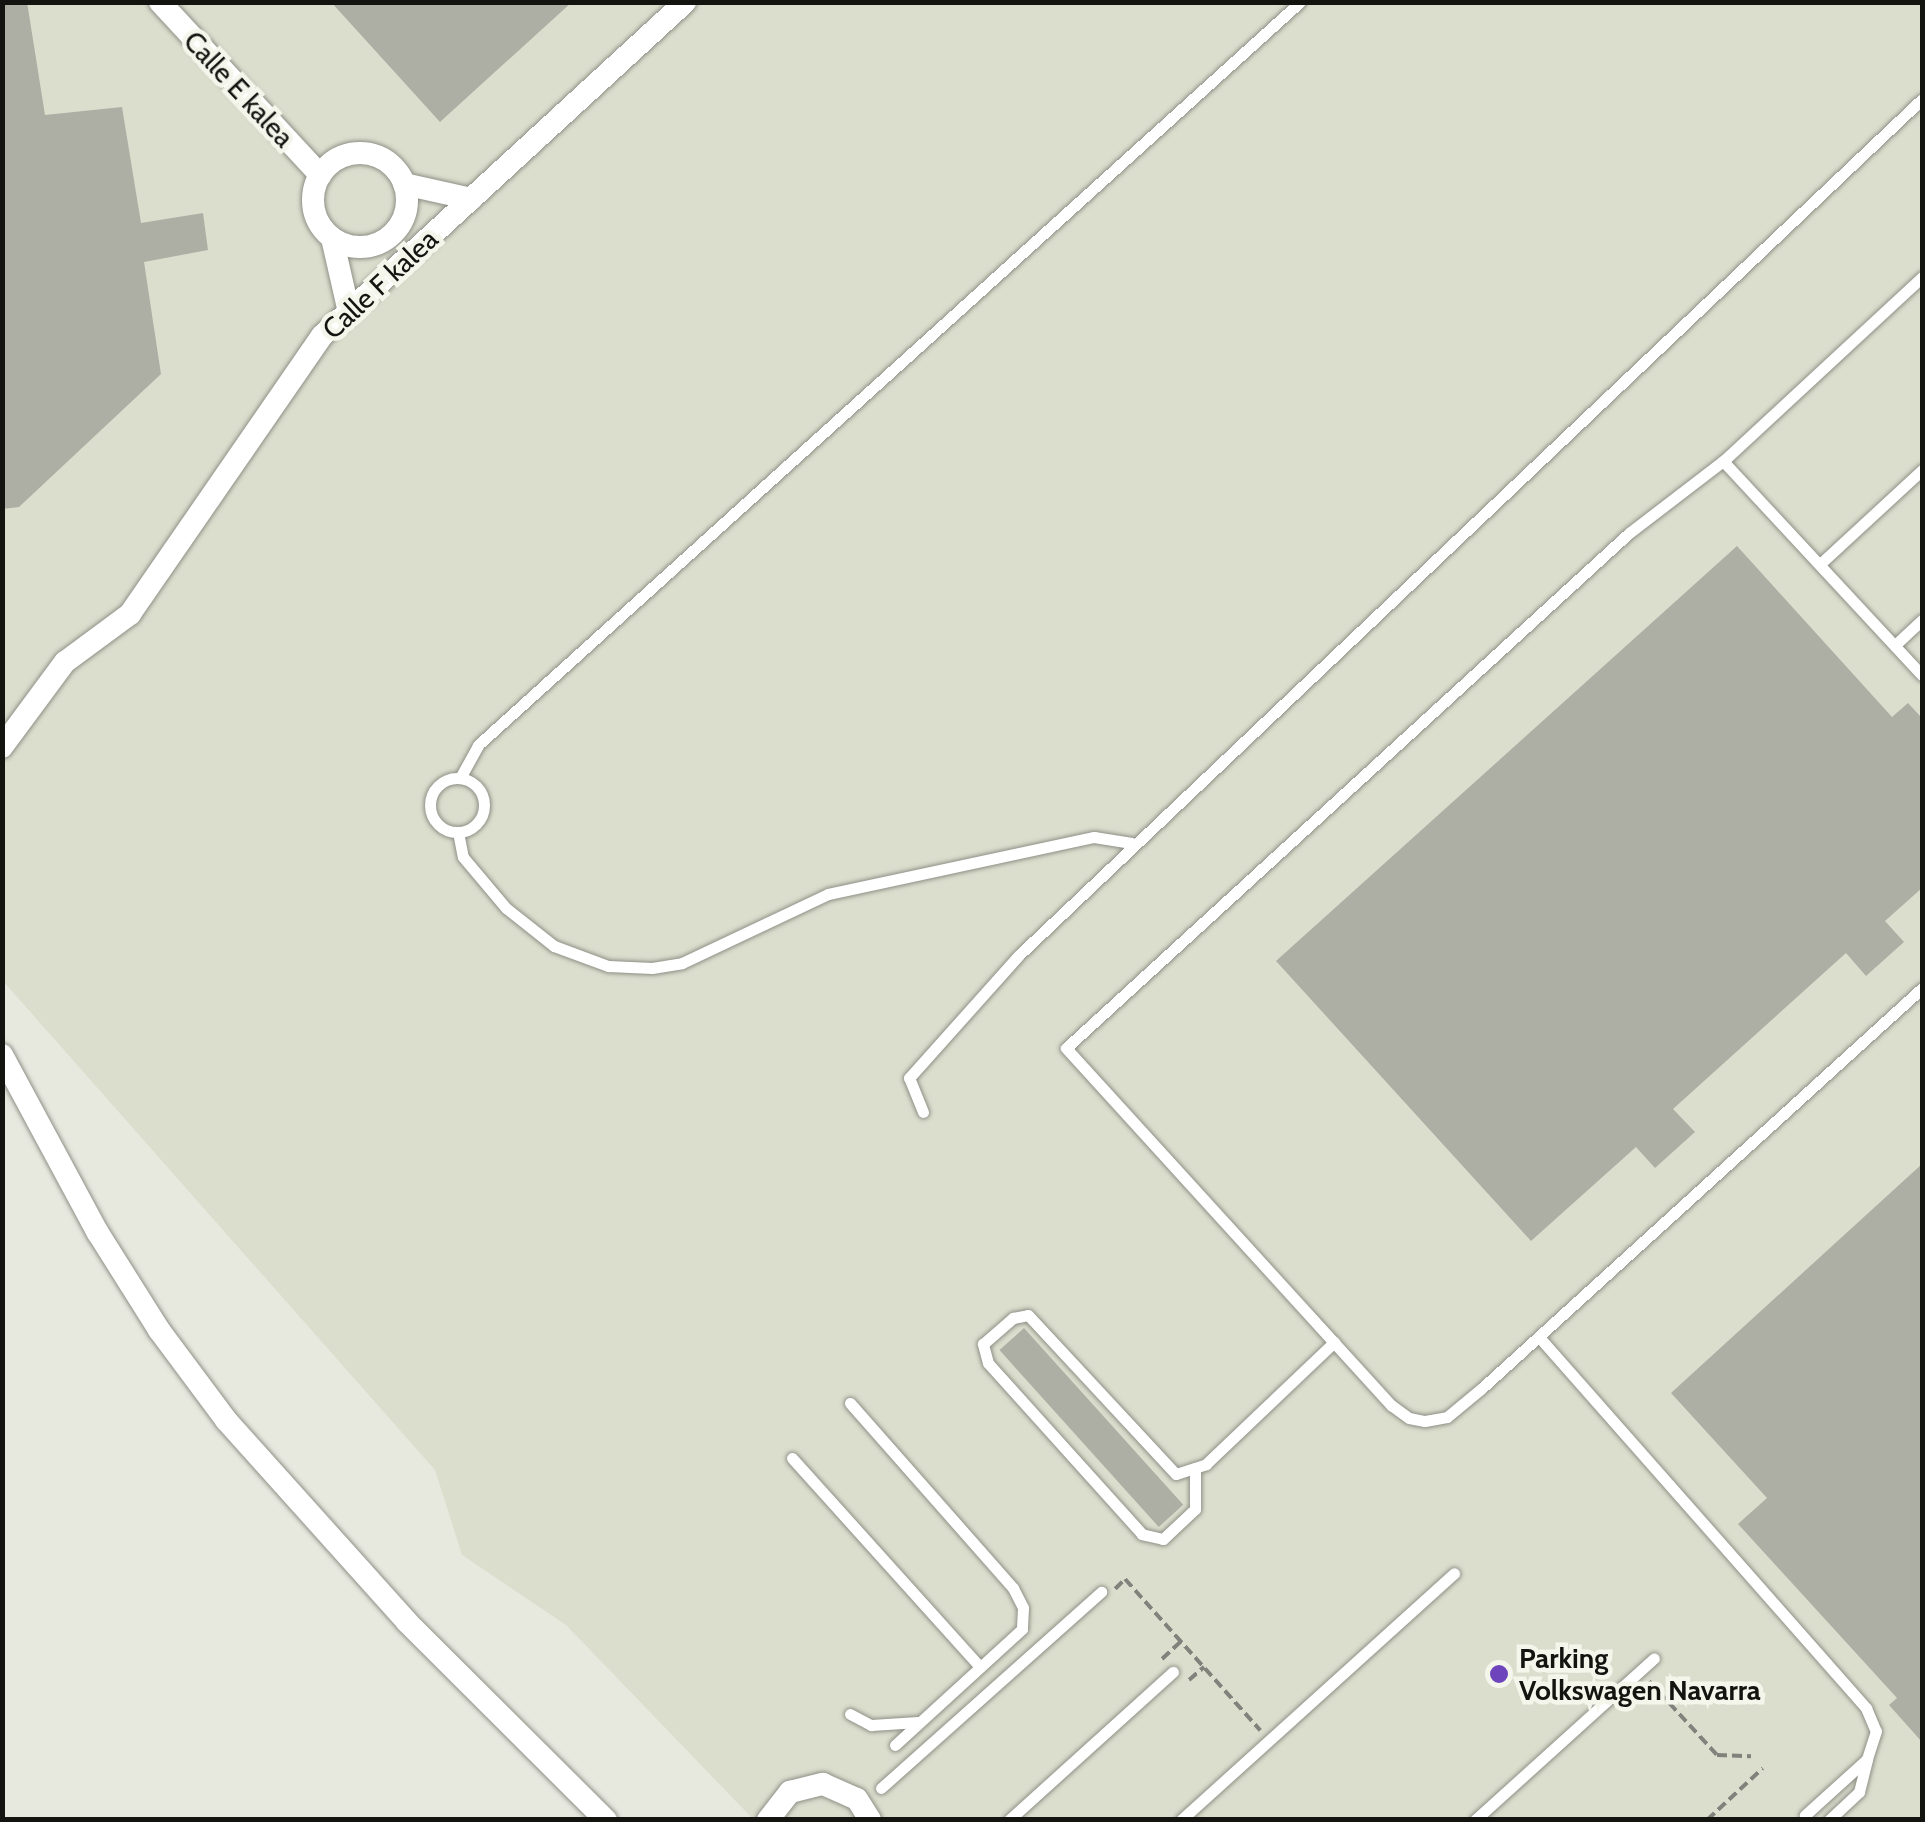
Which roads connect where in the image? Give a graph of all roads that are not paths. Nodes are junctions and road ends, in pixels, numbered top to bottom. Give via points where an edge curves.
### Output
1 (160, 2) edge
2 (685, 2) edge
3 (1300, 2) edge
4 (1922, 99) edge
5 (320, 175) junction
6 (404, 184) junction
7 (472, 199) junction
8 (332, 238) junction
9 (1922, 277) edge
10 (349, 312) junction
11 (1722, 461) junction
12 (1922, 470) edge
13 (1820, 564) junction
14 (1922, 620) edge
15 (1895, 645) junction
16 (1922, 675) edge
17 (2, 746) edge
18 (460, 778) junction
19 (458, 832) junction
20 (1132, 844) junction
21 (1922, 988) edge
22 (2, 1055) edge
23 (922, 1112) dead end
24 (1540, 1337) junction
25 (1334, 1342) junction
26 (850, 1403) dead end
27 (792, 1458) dead end
28 (1195, 1468) junction
29 (1454, 1573) dead end
30 (1101, 1592) dead end
31 (1654, 1658) dead end
32 (980, 1667) junction
33 (1173, 1672) dead end
34 (850, 1714) dead end
35 (921, 1721) junction
36 (895, 1745) dead end
37 (1866, 1759) junction
38 (881, 1788) dead end
39 (1805, 1815) dead end
40 (606, 1820) edge
41 (768, 1820) edge
42 (870, 1820) edge
43 (1009, 1820) edge
44 (1180, 1820) edge
45 (1475, 1820) edge
46 (1829, 1820) edge

1 - 5 street, Calle E kalea
2 - 7 street, Calle F kalea
3 - 18 lane via 478,744
4 - 20 lane
5 - 6 street via 339,158 364,154 388,163
5 - 8 street via 315,216
6 - 7 street
6 - 8 street via 402,222 384,240 359,247
7 - 10 street, Calle F kalea
8 - 10 street
9 - 11 lane
10 - 17 street, Calle F kalea via 322,336 130,614 66,662
11 - 13 lane
11 - 25 lane via 1629,534 1066,1048
12 - 13 lane
13 - 15 lane
14 - 15 lane
15 - 16 lane
18 - 19 lane via 480,790 484,809 476,825
18 - 19 lane via 438,784 430,801 440,827
19 - 20 lane via 463,857 506,908 554,946 608,966 652,968 682,963 828,894 1094,837
20 - 23 lane via 1019,955 909,1078
21 - 24 lane
22 - 40 street via 98,1234 226,1420 384,1598
24 - 25 lane via 1447,1417 1426,1421 1391,1405
24 - 37 lane via 1866,1708 1876,1731
25 - 28 lane
26 - 32 lane via 1013,1588 1023,1608 1022,1629
27 - 32 lane
28 - 28 lane via 1176,1474 1028,1315 1013,1318 983,1344 988,1363 1142,1534 1164,1539 1196,1509
29 - 44 lane
30 - 38 lane
31 - 45 lane
32 - 35 lane
33 - 43 lane
34 - 35 lane via 872,1724
35 - 36 lane
37 - 39 lane
37 - 46 lane via 1859,1792
41 - 42 street via 790,1792 823,1784 857,1799

